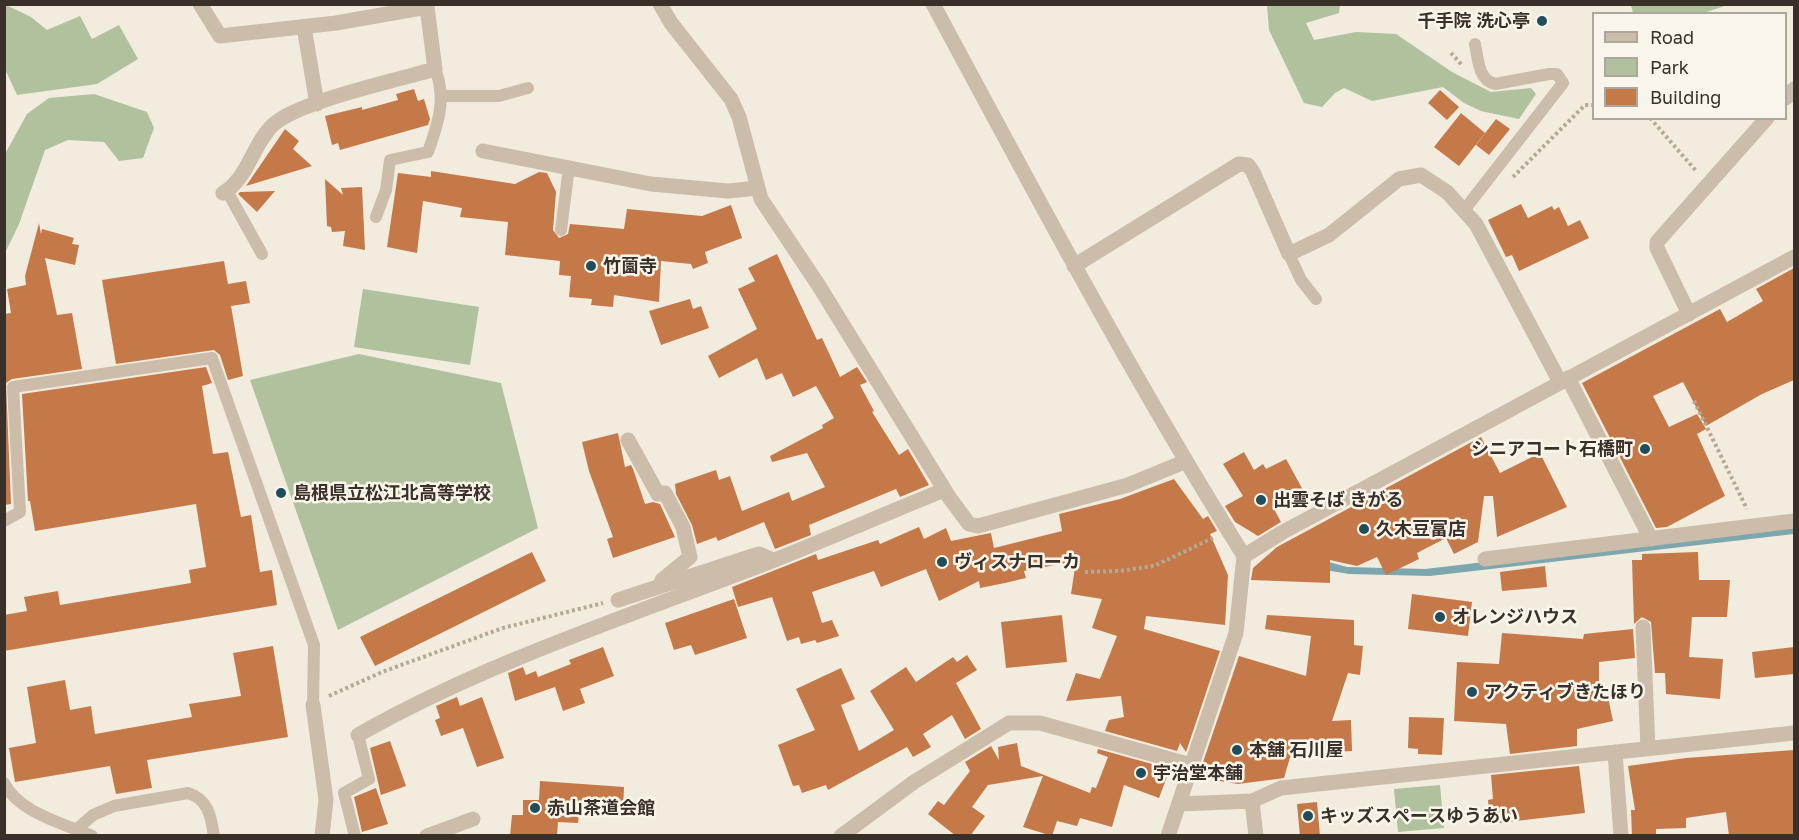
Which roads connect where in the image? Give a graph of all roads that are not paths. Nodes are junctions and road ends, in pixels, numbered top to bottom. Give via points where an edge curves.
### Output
1 (200, 4) edge
2 (660, 4) edge
3 (933, 4) edge
4 (426, 6) edge
5 (304, 27) junction
6 (1475, 44) road end
7 (435, 69) junction
8 (528, 88) dead end
9 (442, 96) junction
10 (317, 104) junction
11 (1765, 120) edge
12 (483, 151) dead end
13 (569, 167) junction
14 (758, 188) junction
15 (225, 192) joint
16 (1465, 209) junction
17 (376, 217) dead end
18 (561, 230) dead end
19 (262, 254) dead end
20 (1289, 254) junction
21 (1794, 257) edge
22 (1074, 266) junction
23 (1316, 299) dead end
24 (1689, 314) junction
25 (1564, 380) junction
26 (628, 440) dead end
27 (1184, 462) junction
28 (944, 490) junction
29 (4, 521) edge
30 (1794, 521) edge
31 (1651, 539) junction
32 (1244, 556) junction
33 (1485, 559) dead end
34 (773, 560) junction
35 (661, 586) junction
36 (618, 600) road end
37 (1643, 627) dead end
38 (313, 705) joint
39 (1794, 733) edge
40 (358, 735) joint
41 (1648, 748) junction
42 (1615, 752) junction
43 (1191, 765) junction
44 (4, 783) edge
45 (1252, 801) junction
46 (1180, 804) junction
47 (473, 819) dead end
48 (77, 829) junction
49 (92, 836) edge
50 (214, 836) edge
51 (322, 836) edge
52 (355, 836) edge
53 (427, 836) edge
54 (841, 836) edge
55 (1168, 836) edge
56 (1256, 836) edge
57 (1621, 836) edge

1 - 5 street via 220,36
2 - 14 street via 731,99
3 - 22 street
4 - 5 street
4 - 7 street
5 - 10 street
6 - 16 lane via 1483,76 1489,82 1557,74 1563,83
7 - 9 lane
7 - 10 street
8 - 9 lane via 499,96
9 - 17 lane via 428,152 390,160 386,190
10 - 15 street via 273,126 233,188
11 - 24 street via 1657,242
12 - 13 street
13 - 14 street via 674,187 728,191
13 - 18 lane
14 - 28 street via 761,199
15 - 19 lane
16 - 20 street via 1428,178 1405,176 1329,235
16 - 25 street
20 - 22 street via 1253,172 1248,165 1239,164
20 - 23 lane via 1301,280
21 - 24 street
22 - 27 street
24 - 25 street
25 - 31 street
25 - 32 street
26 - 35 street via 658,494 665,493 683,527 690,557 662,580
27 - 28 street via 1128,485 978,526 963,519
27 - 32 street
28 - 34 street
29 - 38 lane via 20,512 13,387 212,358 314,645
30 - 31 street
31 - 33 street
32 - 43 street via 1236,633
34 - 35 street via 759,554
34 - 40 street via 489,670 408,706
35 - 36 street
37 - 41 street
38 - 51 street via 326,800
39 - 41 street
40 - 52 lane via 369,779 344,793
41 - 42 street
42 - 45 street via 1281,788
42 - 57 street
43 - 46 street
43 - 54 street via 1040,723 1009,723 914,782
44 - 48 lane via 14,798
45 - 46 street
45 - 56 street
46 - 55 street
47 - 53 street
48 - 49 lane
48 - 50 lane via 93,814 114,806 188,793 199,796 206,805

